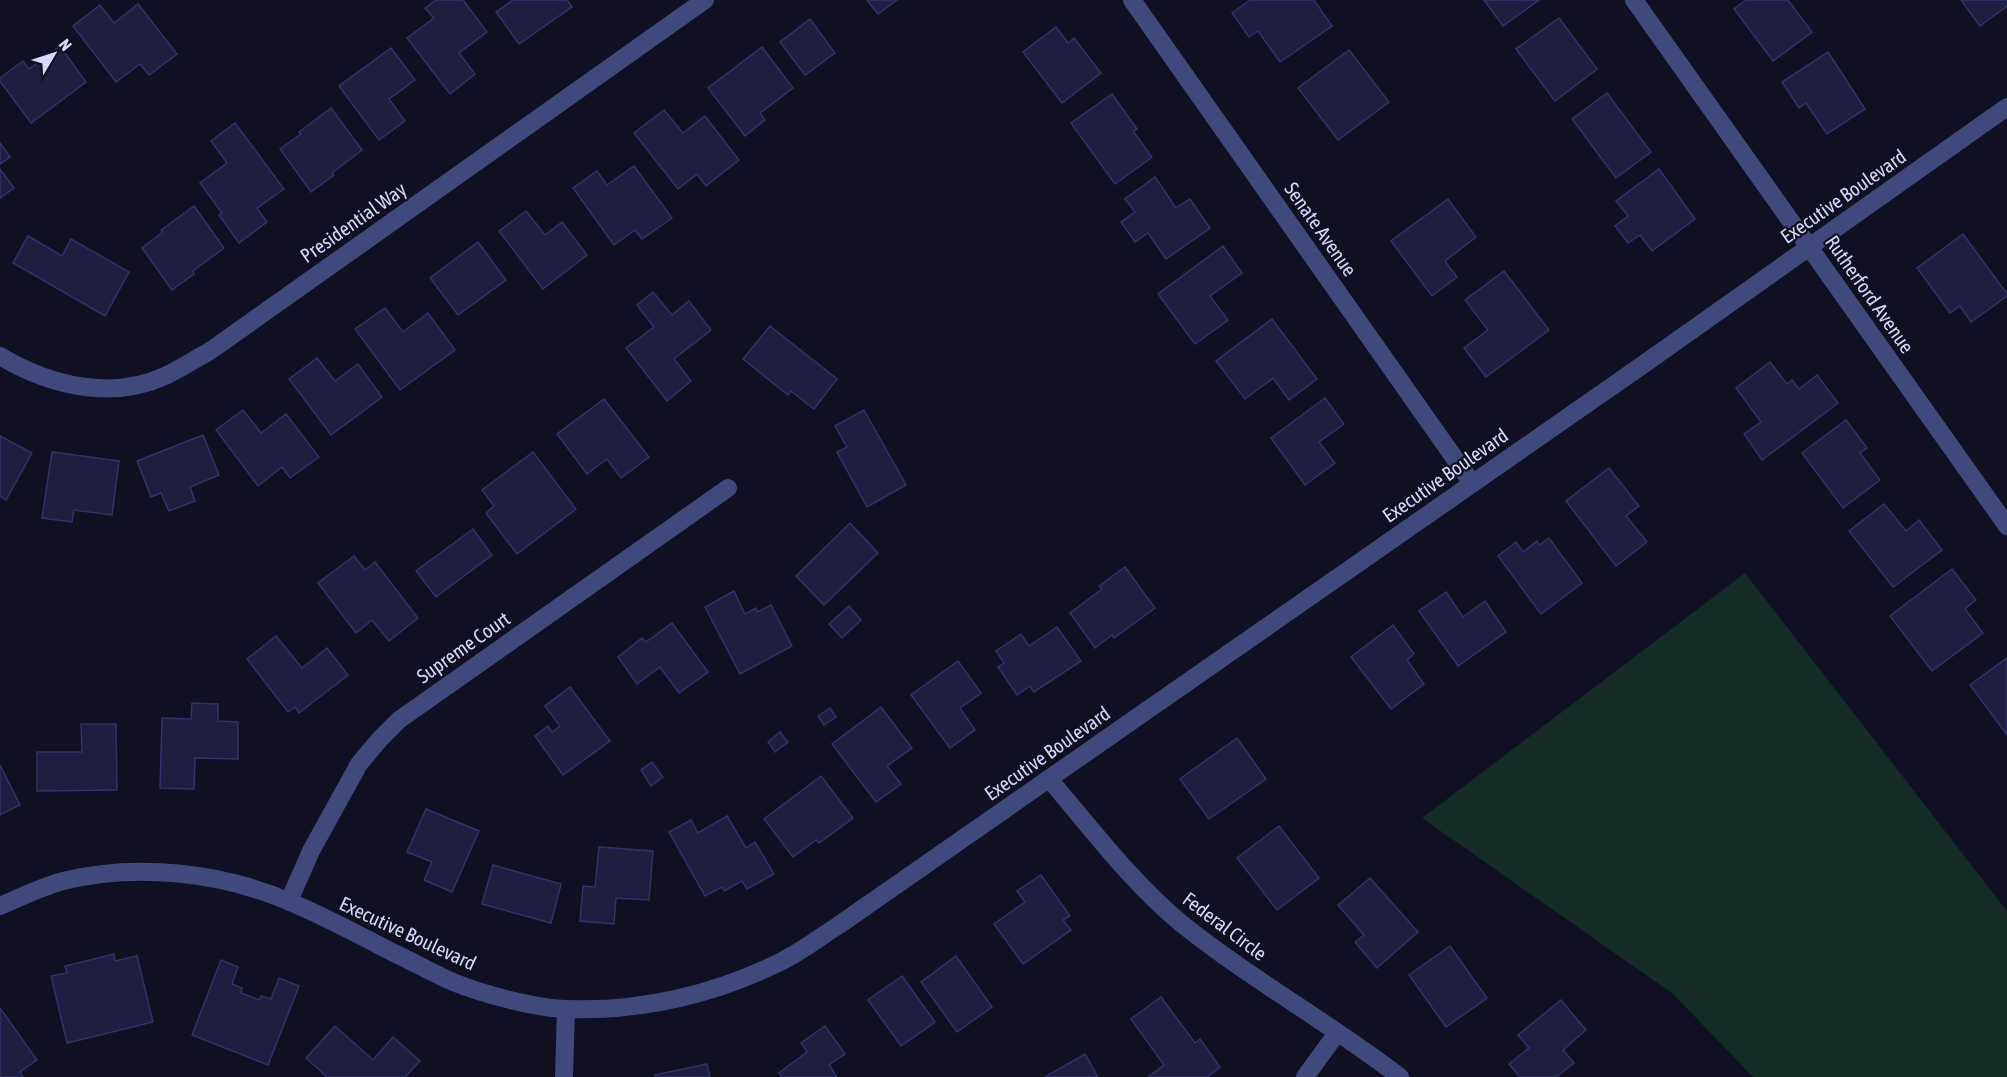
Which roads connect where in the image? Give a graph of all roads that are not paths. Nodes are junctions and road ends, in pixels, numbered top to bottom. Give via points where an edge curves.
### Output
1 (705, 0) edge
2 (1132, 0) edge
3 (1634, 0) edge
4 (2007, 107) edge
5 (1809, 247) junction
6 (0, 356) edge
7 (1473, 483) junction
8 (728, 488) dead end
9 (2007, 526) edge
10 (1049, 779) junction
11 (289, 901) junction
12 (0, 906) edge
13 (566, 1009) junction
14 (1337, 1033) junction
15 (564, 1077) edge
16 (1305, 1077) edge
17 (1400, 1077) edge

1 - 6 street, Presidential Way via 210,351 164,377 94,388 56,382
2 - 7 street, Senate Avenue
3 - 5 street, Rutherford Avenue
4 - 5 street, Executive Boulevard
5 - 7 street, Executive Boulevard
5 - 9 street, Rutherford Avenue
7 - 10 street, Executive Boulevard
8 - 11 street, Supreme Court via 399,720 359,764
10 - 13 street, Executive Boulevard via 783,960 703,992 616,1008
10 - 14 street, Federal Circle via 1135,879 1182,924
11 - 12 street, Executive Boulevard via 198,875 147,872 63,881
11 - 13 street, Executive Boulevard via 454,982
13 - 15 street
14 - 16 street
14 - 17 street, Federal Circle

